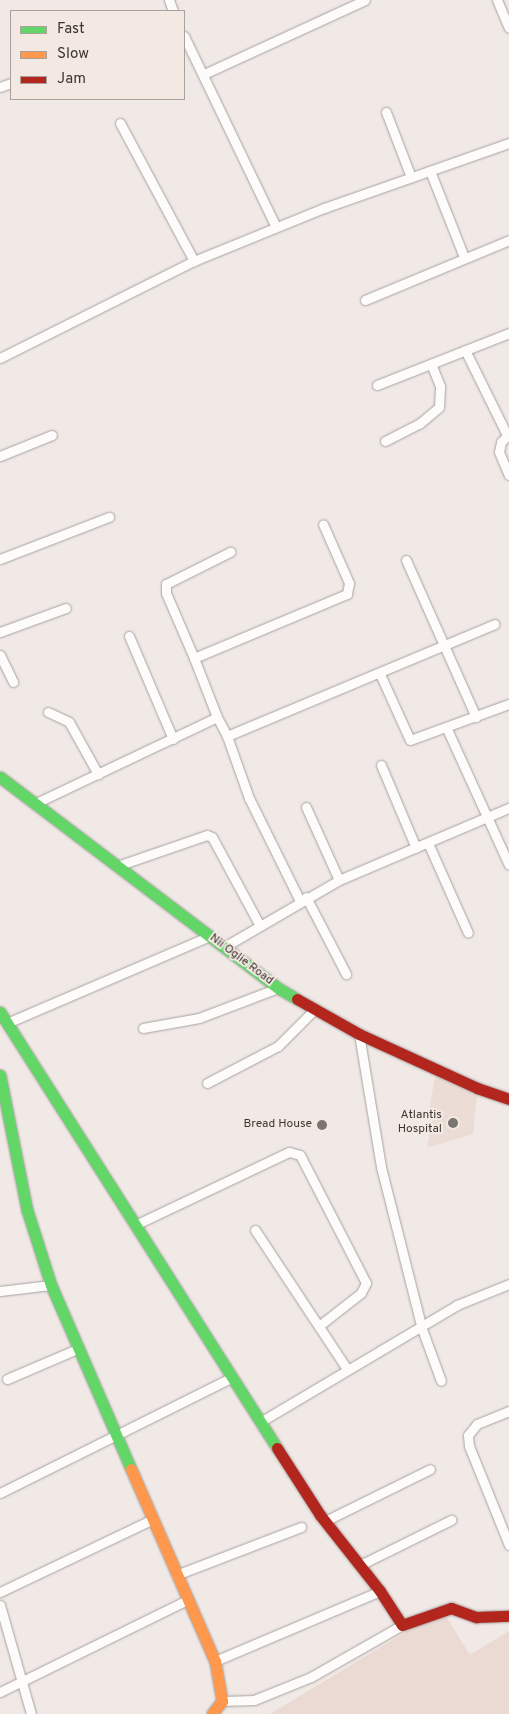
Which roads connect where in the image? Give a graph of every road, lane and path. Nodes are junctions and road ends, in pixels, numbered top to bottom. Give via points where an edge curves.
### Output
1 (364, 0) edge
2 (497, 0) edge
3 (509, 28) edge
4 (185, 38) edge
5 (204, 74) junction
6 (386, 112) dead end
7 (120, 123) dead end
8 (509, 143) edge
9 (430, 171) junction
10 (411, 177) junction
11 (276, 227) junction
12 (509, 240) edge
13 (464, 257) junction
14 (194, 261) junction
15 (365, 300) dead end
16 (509, 333) edge
17 (465, 350) junction
18 (0, 358) edge
19 (431, 364) junction
20 (377, 385) dead end
21 (52, 434) dead end
22 (508, 434) edge
23 (385, 441) dead end
24 (0, 456) edge
25 (509, 475) edge
26 (109, 517) dead end
27 (323, 524) dead end
28 (230, 552) dead end
29 (0, 559) edge
30 (406, 560) dead end
31 (66, 608) dead end
32 (495, 624) dead end
33 (0, 632) edge
34 (129, 636) dead end
35 (446, 647) junction
36 (0, 655) edge
37 (194, 658) junction
38 (380, 674) junction
39 (13, 682) dead end
40 (509, 704) edge
41 (48, 712) dead end
42 (217, 717) junction
43 (476, 717) junction
44 (447, 728) junction
45 (227, 736) junction
46 (173, 739) junction
47 (381, 765) dead end
48 (98, 774) junction
49 (0, 777) edge
50 (36, 803) junction
51 (306, 807) dead end
52 (509, 808) edge
53 (487, 818) junction
54 (428, 843) junction
55 (416, 848) junction
56 (120, 866) junction
57 (509, 866) edge
58 (339, 880) junction
59 (303, 899) junction
60 (259, 924) junction
61 (468, 933) dead end
62 (210, 936) junction
63 (224, 947) junction
64 (346, 974) dead end
65 (278, 988) junction
66 (314, 1010) junction
67 (0, 1012) edge
68 (7, 1023) junction
69 (143, 1028) dead end
70 (359, 1034) junction
71 (0, 1075) edge
72 (207, 1083) dead end
73 (509, 1099) edge
74 (135, 1225) junction
75 (255, 1230) dead end
76 (509, 1284) edge
77 (51, 1285) junction
78 (0, 1291) edge
79 (320, 1325) junction
80 (422, 1328) junction
81 (78, 1348) junction
82 (346, 1369) junction
83 (232, 1378) junction
84 (7, 1380) dead end
85 (441, 1381) dead end
86 (509, 1411) edge
87 (260, 1422) junction
88 (115, 1436) junction
89 (430, 1469) dead end
90 (0, 1493) edge
91 (151, 1520) junction
92 (324, 1520) junction
93 (451, 1520) dead end
94 (301, 1527) dead end
95 (509, 1545) edge
96 (360, 1565) junction
97 (176, 1575) junction
98 (380, 1591) junction
99 (0, 1592) edge
100 (187, 1600) junction
101 (0, 1605) edge
102 (509, 1616) edge
103 (402, 1625) junction
104 (215, 1661) junction
105 (21, 1682) junction
106 (0, 1692) edge
107 (222, 1701) junction
108 (31, 1714) edge
109 (212, 1714) edge

1 - 5 street
2 - 3 street
4 - 5 street
5 - 11 street
6 - 10 street
7 - 14 street
8 - 9 street
9 - 10 street
9 - 13 street
10 - 11 street
11 - 14 street
12 - 13 street
13 - 15 street
14 - 18 street
16 - 17 street
17 - 19 street
17 - 22 street
19 - 20 street
19 - 23 street via 440,386 439,406 419,424
21 - 24 street
22 - 25 street via 499,452
26 - 29 street
27 - 37 street via 348,583 348,594
28 - 37 street via 166,584 166,592
30 - 35 street
31 - 33 street
32 - 35 street
34 - 46 street
35 - 38 street
35 - 43 street
36 - 39 street
37 - 42 street
38 - 44 street via 410,740
38 - 45 street
40 - 43 street
41 - 48 street via 69,722
42 - 45 street
42 - 46 street
43 - 44 street
44 - 53 street
45 - 59 street via 249,798
46 - 48 street
47 - 55 street
48 - 50 street
49 - 50 street, Nii Oglie Road
50 - 56 street, Nii Oglie Road
51 - 58 street
52 - 53 street
53 - 54 street
53 - 57 street
54 - 55 street
54 - 61 street
55 - 58 street
56 - 60 street via 207,835 212,837
56 - 62 street, Nii Oglie Road
58 - 59 street
59 - 60 street
59 - 64 street
60 - 63 street
62 - 63 street, Nii Oglie Road
62 - 68 street
63 - 65 street, Nii Oglie Road
65 - 66 street, Nii Oglie Road
65 - 69 street via 199,1018
66 - 70 street, Nii Oglie Road
66 - 72 street via 278,1046
67 - 68 street
68 - 74 street
70 - 73 street, Nii Oglie Road via 477,1088
70 - 80 street via 381,1167
71 - 77 street via 27,1210
74 - 79 street via 289,1152 300,1155 366,1283 362,1293
74 - 83 street
75 - 79 street
76 - 80 street via 457,1305
77 - 78 street
77 - 81 street
79 - 82 street
80 - 82 street
80 - 85 street
81 - 84 street
81 - 88 street
82 - 87 street
83 - 87 street
83 - 88 street
86 - 95 street via 477,1424 468,1435 469,1446
87 - 92 street
88 - 90 street
88 - 91 street
89 - 92 street
91 - 97 street
91 - 99 street
92 - 96 street
93 - 96 street
94 - 97 street
96 - 98 street
97 - 100 street
98 - 103 street
98 - 104 street
100 - 104 street
100 - 105 street
101 - 105 street
102 - 103 street via 476,1617 451,1608
103 - 107 street via 311,1677 254,1700
104 - 107 street
105 - 106 street
105 - 108 street
107 - 109 street

